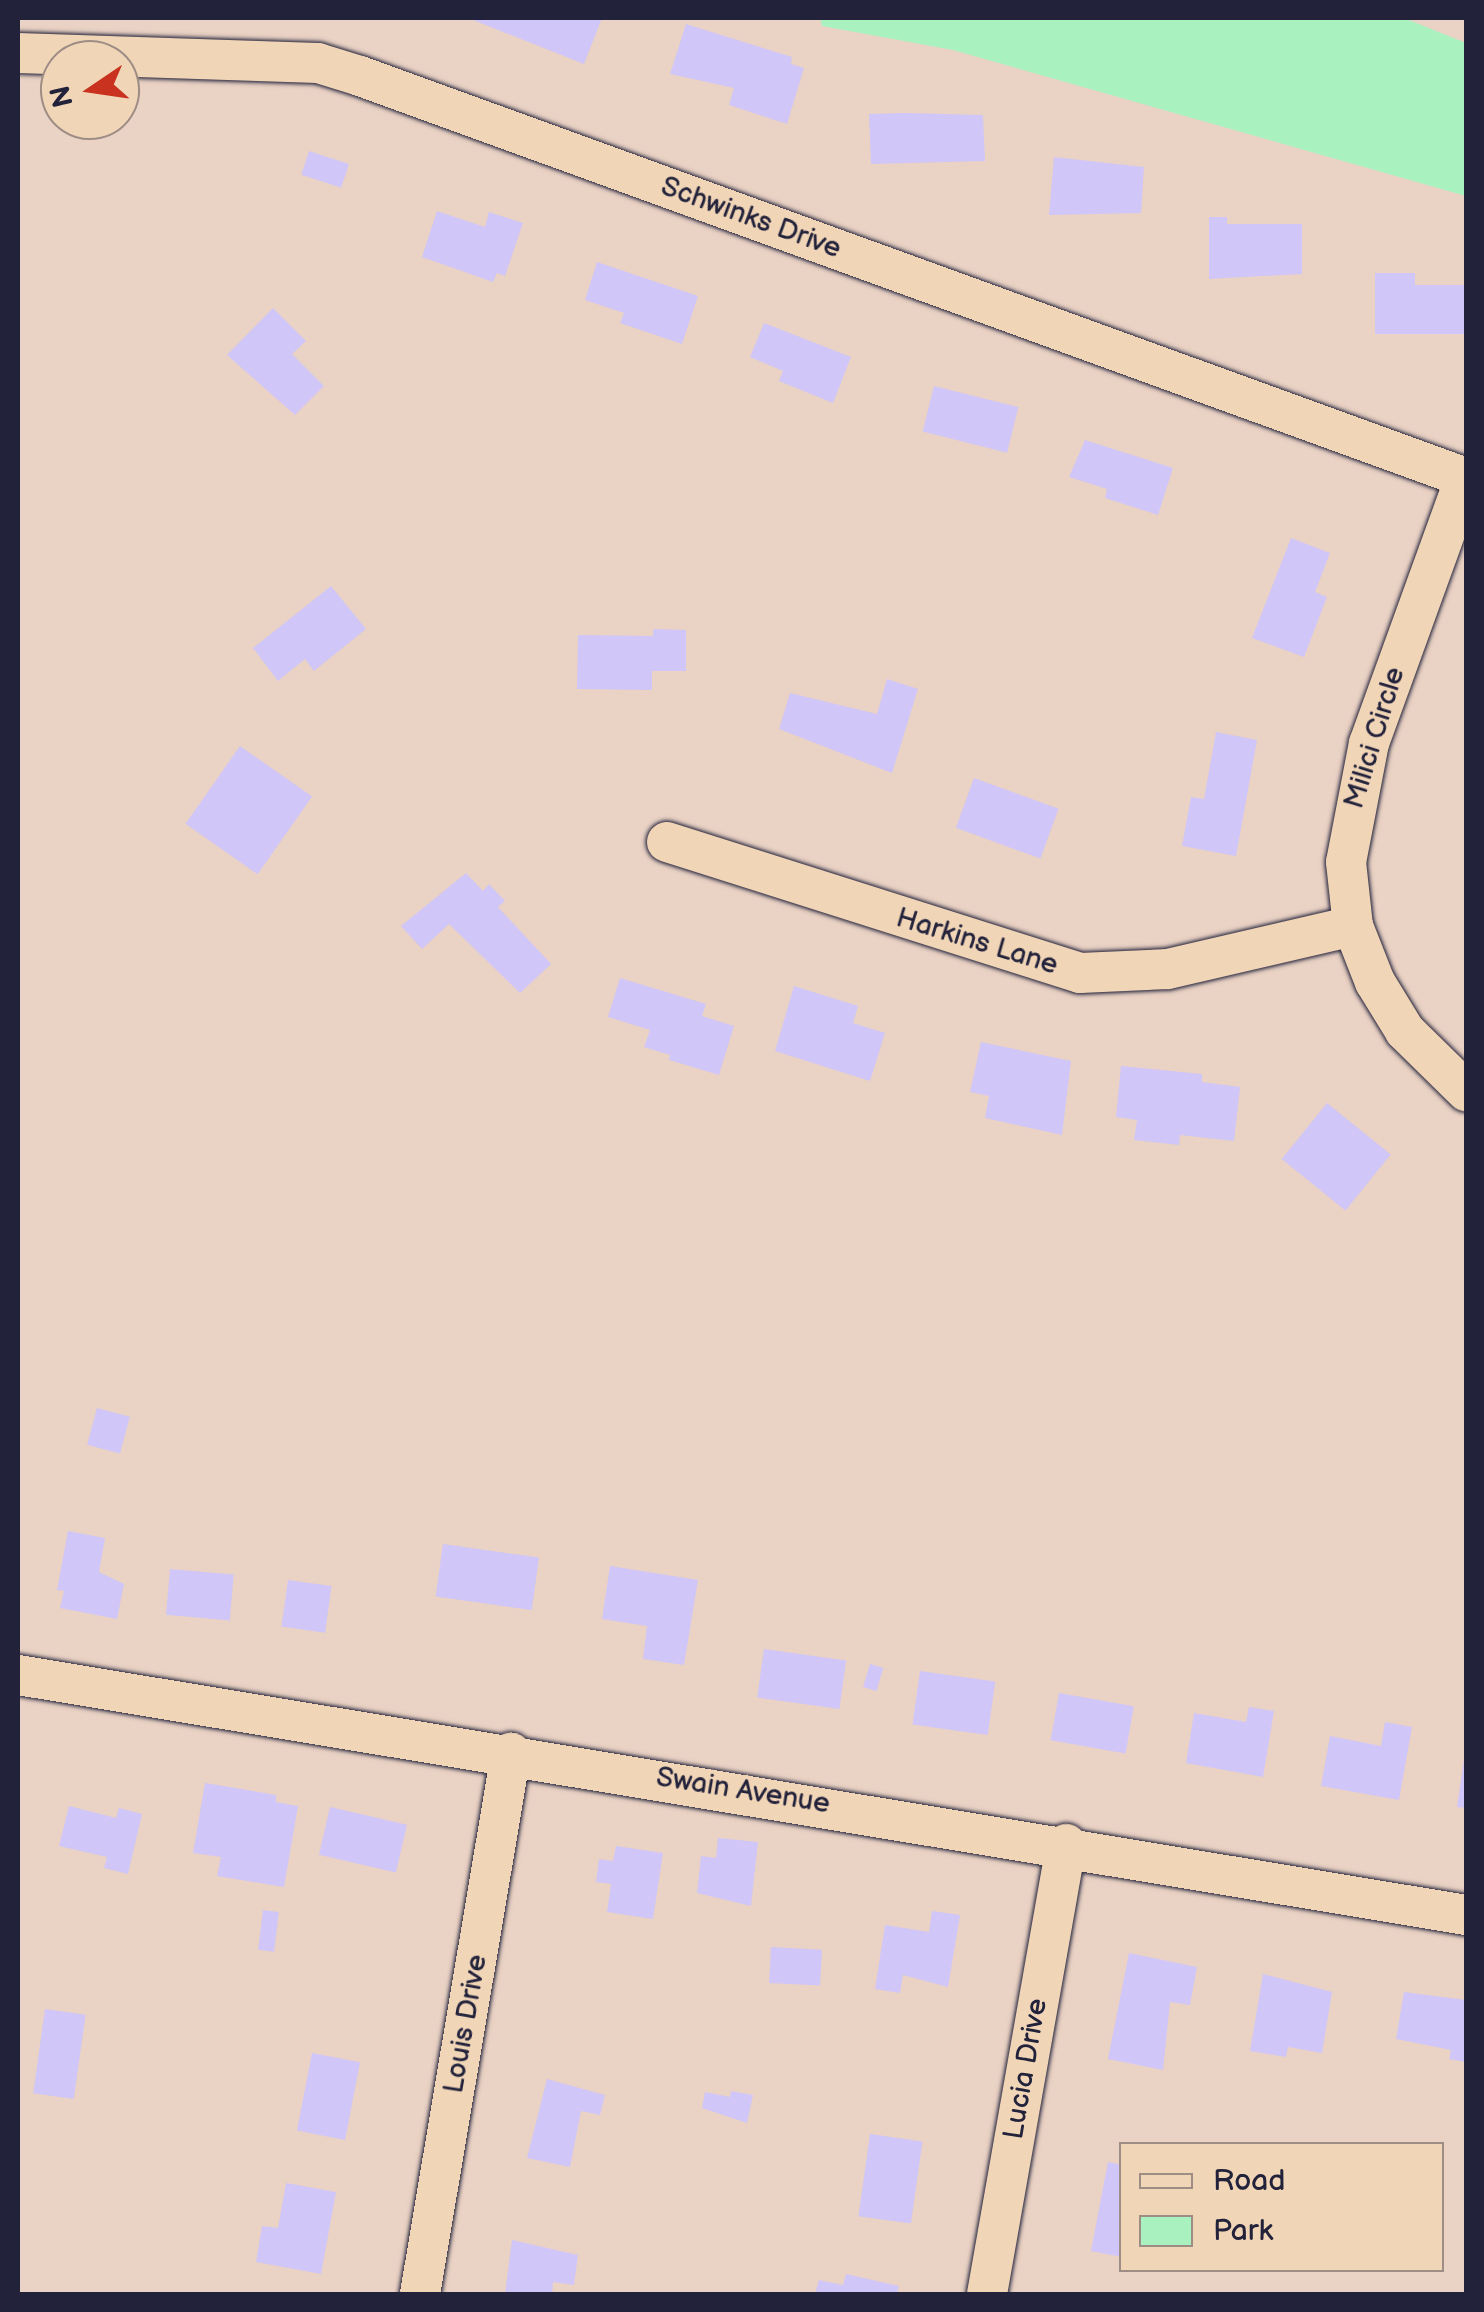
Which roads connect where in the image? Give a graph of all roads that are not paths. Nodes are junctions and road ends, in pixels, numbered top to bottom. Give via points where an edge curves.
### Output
1 (18, 52) edge
2 (1466, 478) edge
3 (667, 842) dead end
4 (1353, 926) junction
5 (1466, 1091) edge
6 (19, 1683) edge
7 (511, 1754) junction
8 (1066, 1844) junction
9 (1466, 1915) edge
10 (420, 2294) edge
11 (987, 2294) edge

1 - 2 street, Schwinks Drive via 274,60 346,72
2 - 4 street, Milici Circle via 1352,806 1346,862
3 - 4 street, Harkins Lane via 1080,973 1168,969
4 - 5 street, Milici Circle via 1405,1031
6 - 7 street, Swain Avenue
7 - 8 street, Swain Avenue
7 - 10 street, Louis Drive
8 - 9 street, Swain Avenue
8 - 11 street, Lucia Drive

